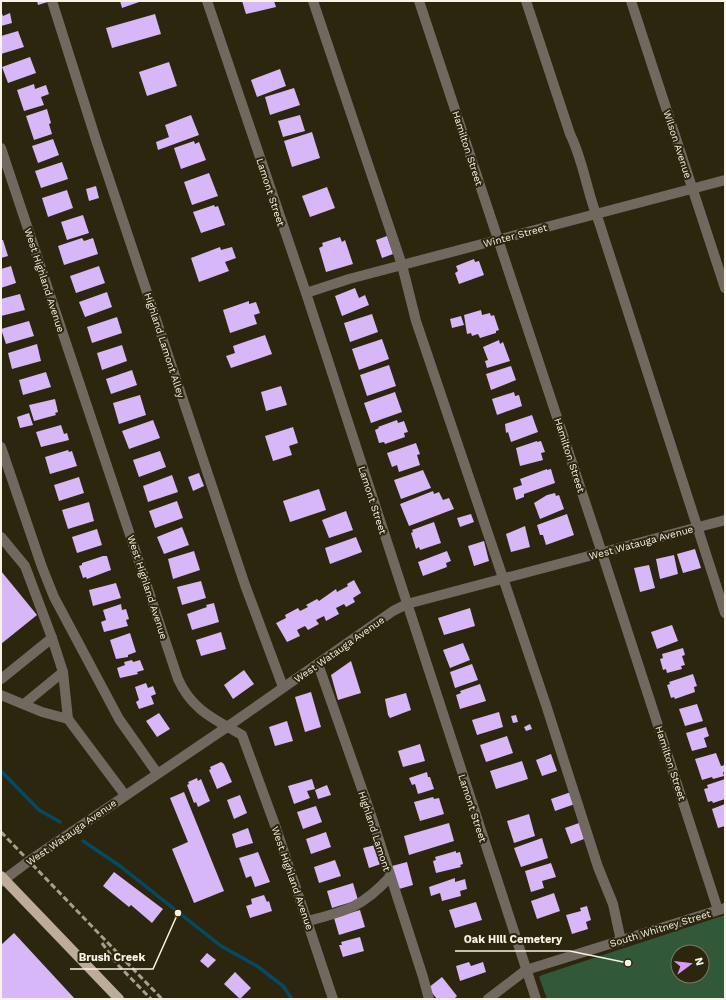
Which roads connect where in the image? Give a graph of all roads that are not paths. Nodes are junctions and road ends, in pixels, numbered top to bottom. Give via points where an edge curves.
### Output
1 (52, 1) edge
2 (207, 1) edge
3 (313, 1) edge
4 (419, 1) edge
5 (526, 1) edge
6 (631, 1) edge
7 (1, 148) edge
8 (725, 180) edge
9 (693, 188) junction
10 (595, 213) junction
11 (498, 240) junction
12 (402, 266) junction
13 (725, 288) edge
14 (306, 293) junction
15 (1, 447) edge
16 (725, 520) edge
17 (698, 527) junction
18 (1, 537) edge
19 (602, 553) junction
20 (504, 579) junction
21 (407, 604) junction
22 (725, 613) edge
23 (52, 638) junction
24 (318, 664) junction
25 (63, 672) junction
26 (1, 679) edge
27 (283, 687) junction
28 (1, 695) edge
29 (24, 704) junction
30 (68, 719) junction
31 (227, 727) junction
32 (157, 773) junction
33 (125, 795) junction
34 (390, 877) junction
35 (2, 879) edge
36 (721, 909) edge
37 (308, 921) junction
38 (620, 941) junction
39 (526, 970) junction
40 (119, 999) edge
41 (333, 999) edge
42 (429, 999) edge
43 (488, 999) edge
44 (536, 999) edge

1 - 27 street, Highland Lamont Alley via 245,585
2 - 14 street, Lamont Street
3 - 12 street
4 - 11 street, Hamilton Street
5 - 10 street via 576,147
6 - 9 street, Wilson Avenue
7 - 31 street, West Highland Avenue via 178,679 193,703
8 - 9 street, Winter Street
9 - 10 street, Winter Street
9 - 13 street, Wilson Avenue
10 - 11 street, Winter Street
10 - 17 street
11 - 12 street, Winter Street
11 - 19 street, Hamilton Street
12 - 14 street, Winter Street
12 - 20 street via 416,321
14 - 21 street, Lamont Street
15 - 32 street via 54,597 119,719
16 - 17 street, West Watauga Avenue
17 - 19 street, West Watauga Avenue
17 - 22 street
18 - 23 street via 25,566
19 - 20 street, West Watauga Avenue
19 - 36 street, Hamilton Street
20 - 21 street, West Watauga Avenue
20 - 38 street via 598,867 613,904
21 - 24 street, West Watauga Avenue via 393,611
21 - 39 street, Lamont Street
23 - 25 street
23 - 26 street
24 - 27 street, West Watauga Avenue
24 - 34 street, Highland Lamont
25 - 29 street
25 - 30 street
27 - 31 street, West Watauga Avenue
28 - 29 street
29 - 30 street
30 - 33 street
31 - 32 street, West Watauga Avenue
31 - 37 street, West Highland Avenue via 242,735
32 - 33 street, West Watauga Avenue
33 - 35 street, West Watauga Avenue
34 - 37 street via 358,906
34 - 42 street, Highland Lamont
35 - 40 main road
36 - 38 street, South Whitney Street
37 - 41 street, West Highland Avenue
38 - 39 street, South Whitney Street
39 - 43 street, South Whitney Street
39 - 44 street, Lamont Street

